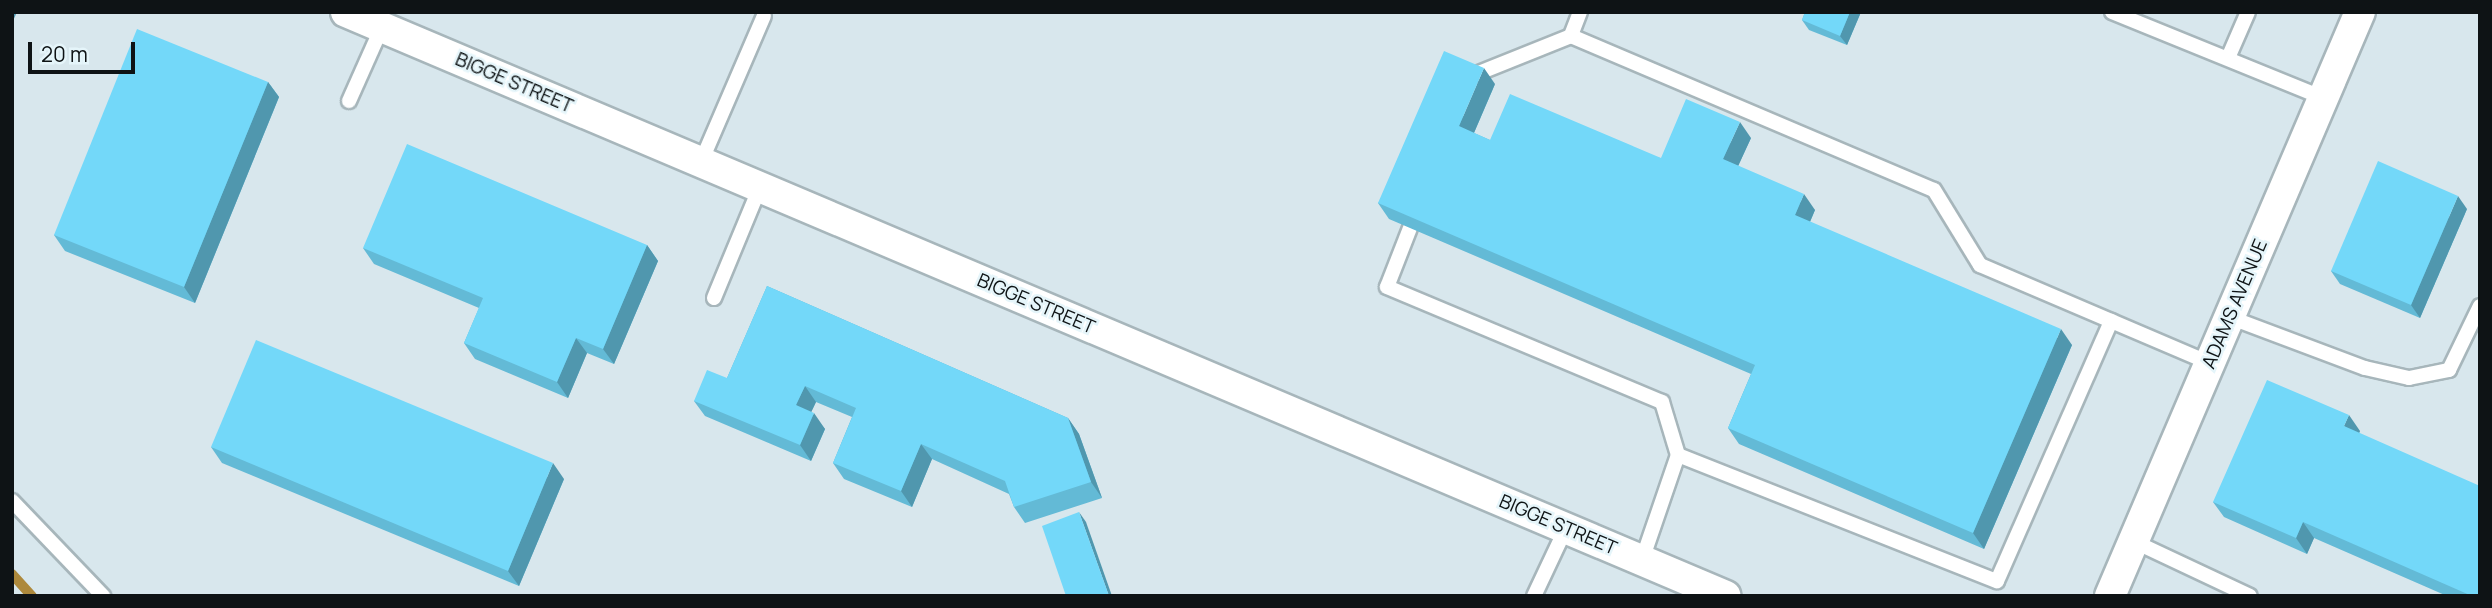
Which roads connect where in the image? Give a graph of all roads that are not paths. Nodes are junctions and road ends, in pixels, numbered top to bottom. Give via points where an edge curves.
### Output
1 (346, 12) edge
2 (1580, 12) edge
3 (2112, 12) edge
4 (2248, 12) edge
5 (2360, 12) edge
6 (764, 16) dead end
7 (382, 27) junction
8 (1571, 36) junction
9 (2228, 58) junction
10 (1474, 75) edge
11 (2323, 98) junction
12 (349, 101) dead end
13 (701, 162) junction
14 (760, 187) junction
15 (1410, 228) edge
16 (715, 298) dead end
17 (2480, 306) edge
18 (2229, 317) junction
19 (2111, 321) junction
20 (2210, 363) junction
21 (1678, 455) junction
22 (12, 501) edge
23 (1566, 528) junction
24 (2133, 541) junction
25 (1642, 560) junction
26 (103, 596) edge
27 (1534, 596) edge
28 (1726, 596) edge
29 (2110, 596) edge
30 (2250, 596) edge

1 - 7 street, BIGGE STREET
2 - 8 lane
3 - 9 lane
4 - 9 lane
5 - 11 street, ADAMS AVENUE
6 - 13 lane
7 - 12 lane
7 - 13 street, BIGGE STREET
8 - 10 lane
8 - 19 lane via 1934,190 1980,265
9 - 11 lane
11 - 18 street, ADAMS AVENUE
13 - 14 street, BIGGE STREET
14 - 16 lane
14 - 23 street, BIGGE STREET
15 - 21 lane via 1387,287 1662,402
17 - 18 lane via 2449,370 2409,378 2365,368
18 - 20 street, ADAMS AVENUE
19 - 20 lane
19 - 21 lane via 1997,582
20 - 24 street, ADAMS AVENUE
21 - 25 lane
22 - 26 lane
23 - 25 street, BIGGE STREET
23 - 27 lane
24 - 29 street, ADAMS AVENUE
24 - 30 lane
25 - 28 street, BIGGE STREET

